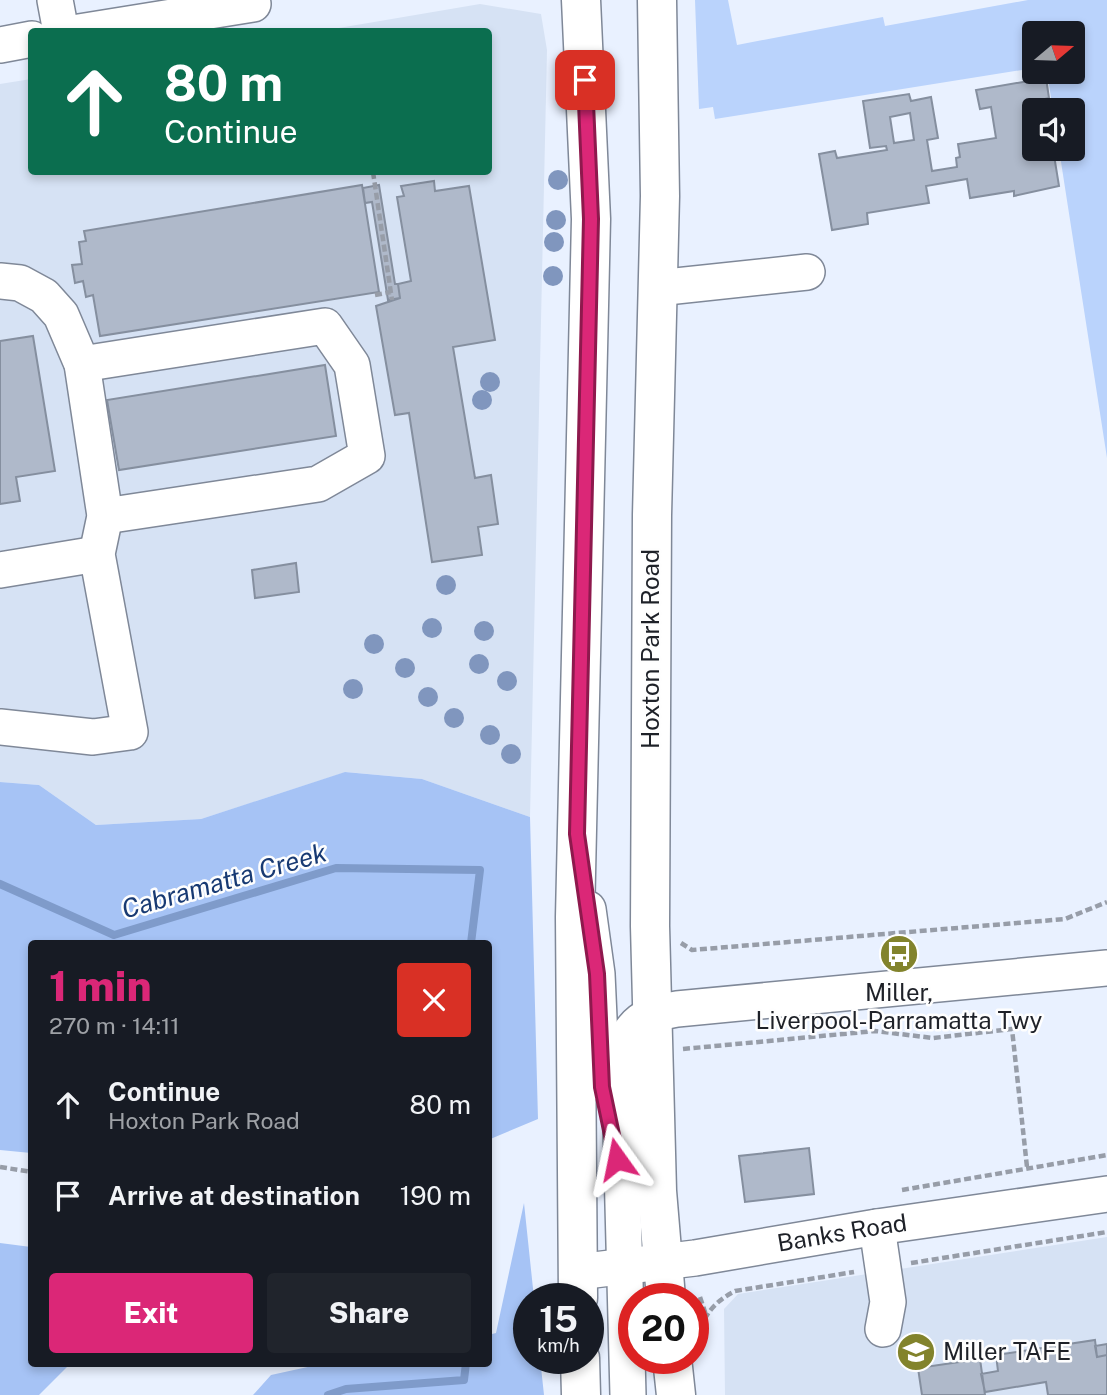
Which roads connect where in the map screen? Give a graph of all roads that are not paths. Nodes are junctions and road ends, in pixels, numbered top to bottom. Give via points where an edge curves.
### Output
1 (55, 0) edge
2 (657, 0) edge
3 (254, 12) edge
4 (575, 17) edge
5 (60, 28) edge
6 (114, 28) edge
7 (28, 40) edge
8 (0, 45) edge
9 (807, 272) dead end
10 (0, 281) edge
11 (657, 288) junction
12 (82, 364) junction
13 (105, 516) junction
14 (97, 554) junction
15 (0, 570) edge
16 (0, 727) edge
17 (577, 834) junction
18 (1107, 968) edge
19 (652, 1013) junction
20 (622, 1182) junction
21 (1107, 1194) edge
22 (877, 1227) junction
23 (624, 1268) junction
24 (664, 1281) edge
25 (578, 1283) edge
26 (583, 1283) edge
27 (883, 1329) dead end
28 (580, 1374) edge
29 (674, 1374) edge
30 (581, 1395) edge
31 (628, 1395) edge
32 (676, 1395) edge

1 - 5 street
2 - 11 main road, Hoxton Park Road
3 - 6 street
4 - 17 main road via 591,219
7 - 8 street
9 - 11 street
10 - 12 street via 20,283 44,296 61,314
11 - 19 main road, Hoxton Park Road
12 - 13 street
12 - 13 street via 325,326 352,365 367,456 318,484
13 - 14 street
14 - 15 street
14 - 16 street via 130,732 93,737
17 - 20 street via 597,974 602,1087
17 - 25 main road
18 - 19 street
19 - 20 street via 632,1027 619,1053
19 - 24 main road, Hoxton Park Road
20 - 23 street
21 - 22 street, Banks Road
22 - 24 street, Banks Road
22 - 27 street via 888,1301
23 - 24 street, Banks Road
23 - 26 street, Banks Road
23 - 31 street
28 - 30 main road
29 - 32 main road

